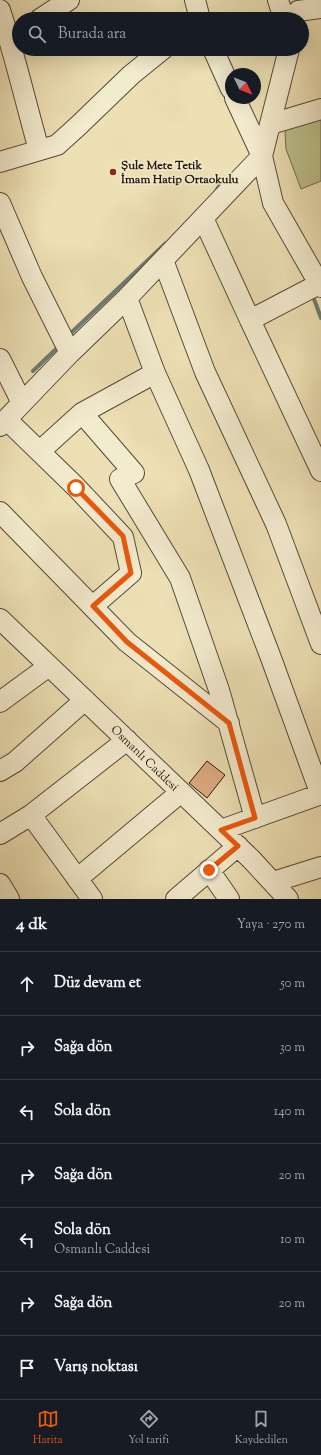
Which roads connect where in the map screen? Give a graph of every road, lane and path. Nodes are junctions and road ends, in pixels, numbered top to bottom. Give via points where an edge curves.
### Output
1 (69, 0) edge
2 (195, 0) edge
3 (278, 0) edge
4 (321, 8) edge
5 (0, 10) edge
6 (51, 12) edge
7 (198, 12) edge
8 (295, 12) edge
9 (10, 38) edge
10 (14, 56) edge
11 (154, 56) edge
12 (216, 56) edge
13 (287, 56) edge
14 (225, 76) edge
15 (238, 104) edge
16 (321, 109) edge
17 (271, 124) junction
18 (39, 150) junction
19 (262, 156) junction
20 (1, 160) edge
21 (0, 203) edge
22 (203, 218) junction
23 (163, 260) junction
24 (320, 285) edge
25 (127, 298) junction
26 (250, 320) junction
27 (70, 354) junction
28 (0, 359) edge
29 (155, 373) junction
30 (22, 402) junction
31 (82, 413) junction
32 (3, 423) edge
33 (40, 451) junction
34 (321, 470) edge
35 (0, 512) edge
36 (93, 606) junction
37 (0, 619) edge
38 (321, 644) edge
39 (49, 666) junction
40 (85, 700) junction
41 (0, 702) edge
42 (229, 723) junction
43 (126, 740) junction
44 (0, 771) edge
45 (181, 792) junction
46 (321, 794) edge
47 (31, 815) junction
48 (255, 818) junction
49 (221, 830) junction
50 (0, 834) edge
51 (238, 846) junction
52 (321, 867) edge
53 (209, 870) junction
54 (77, 879) junction
55 (272, 882) junction
56 (0, 884) edge
57 (9, 899) edge
58 (92, 899) edge
59 (176, 899) edge
60 (230, 899) edge
61 (288, 899) edge

1 - 6 street
2 - 7 street
3 - 8 street
4 - 8 street
5 - 9 street
10 - 18 street
11 - 18 street via 131,75 77,128 57,144
12 - 14 street
13 - 17 street
15 - 19 street
16 - 17 street
17 - 19 street
18 - 20 street
19 - 22 street
19 - 24 street via 273,203
21 - 27 street via 32,277
22 - 23 street
22 - 26 street
23 - 25 street
23 - 38 street via 206,372 276,524
24 - 26 street
25 - 27 street
25 - 29 street
26 - 34 street
27 - 30 street
28 - 30 street
29 - 31 street
29 - 46 street via 199,470
30 - 32 street
31 - 33 street
31 - 42 street via 134,473 120,479 180,578
32 - 33 street
33 - 36 street via 123,536 131,573
35 - 36 street
36 - 42 street via 127,642
37 - 39 street, Osmanlı Caddesi
39 - 40 street, Osmanlı Caddesi
39 - 41 street
40 - 43 street, Osmanlı Caddesi
40 - 44 street via 15,762
42 - 48 street
43 - 45 street, Osmanlı Caddesi
43 - 47 street
45 - 49 street, Osmanlı Caddesi
45 - 54 street
46 - 48 street
47 - 50 street
47 - 54 street
48 - 49 street
49 - 51 street, Osmanlı Caddesi
51 - 53 street
51 - 55 street, Osmanlı Caddesi
52 - 55 street
53 - 59 street
53 - 60 street
54 - 58 street
55 - 61 street, Osmanlı Caddesi
56 - 57 street

